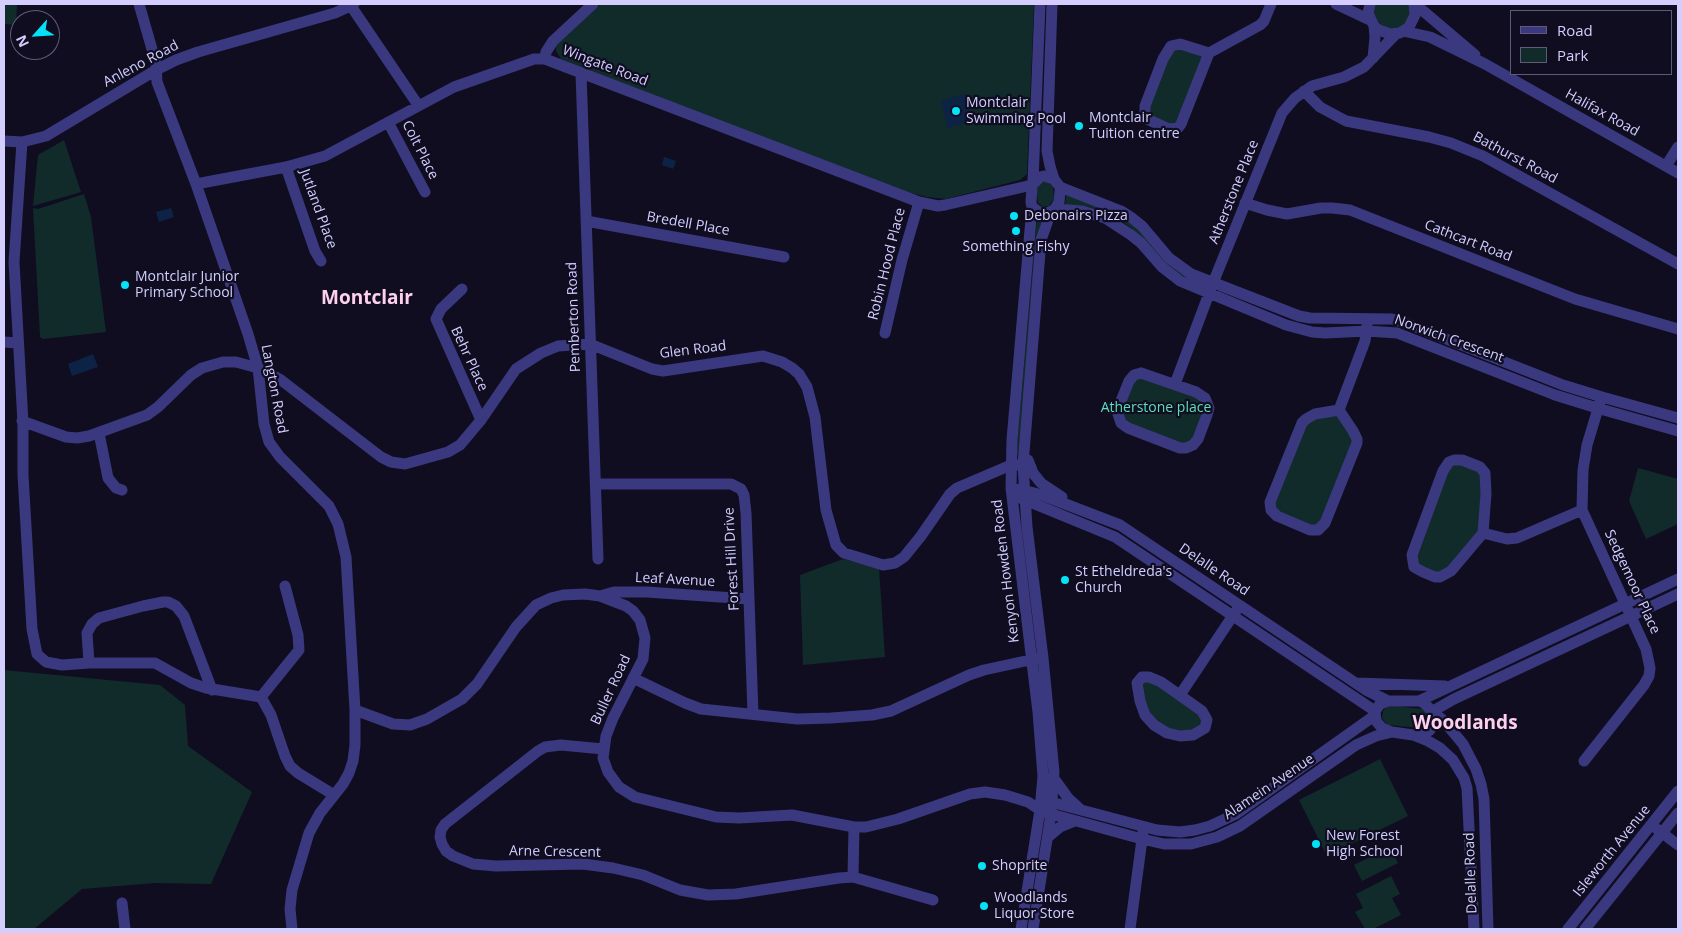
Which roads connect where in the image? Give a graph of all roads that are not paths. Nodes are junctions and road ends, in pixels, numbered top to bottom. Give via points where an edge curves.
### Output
1 (139, 4) edge
2 (593, 4) edge
3 (1040, 4) edge
4 (1052, 4) edge
5 (1271, 4) edge
6 (1338, 4) edge
7 (1362, 4) edge
8 (1370, 4) edge
9 (1414, 4) edge
10 (353, 5) edge
11 (1372, 23) junction
12 (1400, 32) junction
13 (1209, 53) junction
14 (1373, 58) junction
15 (545, 59) junction
16 (1043, 61) junction
17 (1485, 64) junction
18 (156, 70) junction
19 (581, 73) junction
20 (1304, 91) junction
21 (418, 105) junction
22 (388, 122) junction
23 (1035, 140) junction
24 (1047, 140) junction
25 (4, 141) edge
26 (22, 142) junction
27 (1678, 147) edge
28 (1666, 166) junction
29 (286, 167) junction
30 (1678, 173) edge
31 (1057, 183) junction
32 (196, 184) junction
33 (1033, 184) junction
34 (1008, 191) junction
35 (424, 192) dead end
36 (919, 202) junction
37 (1032, 202) junction
38 (1245, 203) junction
39 (1053, 211) junction
40 (586, 221) junction
41 (784, 257) dead end
42 (9, 261) edge
43 (322, 261) dead end
44 (1678, 264) edge
45 (1211, 288) junction
46 (462, 289) dead end
47 (1366, 318) junction
48 (1678, 329) edge
49 (1367, 331) junction
50 (885, 333) dead end
51 (4, 342) edge
52 (18, 343) junction
53 (590, 344) junction
54 (1448, 346) junction
55 (258, 368) junction
56 (1523, 376) junction
57 (1175, 384) junction
58 (1602, 397) junction
59 (1597, 408) junction
60 (1339, 410) junction
61 (1678, 418) edge
62 (481, 420) junction
63 (22, 421) junction
64 (1678, 431) edge
65 (99, 433) junction
66 (1011, 466) junction
67 (1027, 466) junction
68 (596, 484) junction
69 (122, 490) dead end
70 (1011, 492) junction
71 (1025, 495) junction
72 (1072, 506) junction
73 (1048, 509) junction
74 (1582, 510) junction
75 (1027, 527) junction
76 (1483, 533) junction
77 (598, 559) dead end
78 (1678, 579) edge
79 (285, 586) dead end
80 (1678, 594) edge
81 (600, 596) junction
82 (750, 600) junction
83 (1625, 603) junction
84 (1239, 605) junction
85 (1232, 616) junction
86 (1631, 617) junction
87 (1043, 658) junction
88 (1031, 659) junction
89 (88, 663) junction
90 (1482, 670) junction
91 (633, 678) junction
92 (1354, 682) junction
93 (1488, 683) junction
94 (1449, 686) junction
95 (212, 690) junction
96 (1180, 694) junction
97 (261, 697) junction
98 (1388, 701) junction
99 (1419, 701) junction
100 (354, 710) junction
101 (1433, 712) junction
102 (753, 714) junction
103 (1375, 714) junction
104 (1392, 732) junction
105 (1413, 735) junction
106 (603, 749) junction
107 (1584, 761) dead end
108 (1054, 780) junction
109 (1678, 792) edge
110 (334, 795) junction
111 (1046, 807) junction
112 (1082, 810) junction
113 (1678, 813) edge
114 (1075, 821) junction
115 (1652, 825) junction
116 (1143, 826) junction
117 (854, 827) junction
118 (1662, 833) junction
119 (1048, 837) junction
120 (1142, 840) junction
121 (1678, 845) edge
122 (853, 877) junction
123 (933, 900) dead end
124 (122, 903) dead end
125 (125, 929) edge
126 (292, 929) edge
127 (1021, 929) edge
128 (1033, 929) edge
129 (1130, 929) edge
130 (1474, 929) edge
131 (1488, 929) edge
132 (1568, 929) edge
133 (1585, 929) edge

1 - 18 street, Langton Road
2 - 15 street via 552,41
3 - 16 street
4 - 16 street
5 - 13 street via 1260,24
6 - 7 street
6 - 11 street, Halifax Road
8 - 11 street via 1368,13
9 - 12 street, Halifax Road via 1412,22
9 - 17 street, Halifax Road
10 - 18 street, Anleno Road via 188,55
10 - 21 street
11 - 12 street, Halifax Road via 1384,33
11 - 14 street via 1375,37
12 - 14 street, Atherstone Place
12 - 17 street, Halifax Road via 1430,36
13 - 13 street via 1178,128 1169,129 1146,117 1145,106 1171,46 1180,44
14 - 20 street, Atherstone Place via 1354,73
15 - 19 street, Wingate Road
15 - 21 street, Wingate Road via 525,61 464,83
16 - 23 street
16 - 24 street
17 - 28 street, Halifax Road
18 - 26 street, Anleno Road via 46,136
18 - 32 street, Langton Road via 157,82
19 - 36 street, Wingate Road
19 - 40 street, Pemberton Road
20 - 38 street, Atherstone Place via 1282,113
20 - 44 street, Bathurst Road via 1320,107 1346,121 1429,137 1468,150
21 - 22 street, Wingate Road
22 - 29 street, Wingate Road via 325,156
22 - 35 street, Colt Place
23 - 24 street
23 - 33 street
24 - 31 street via 1048,158
25 - 26 street, Anleno Road
26 - 42 street
27 - 28 street
28 - 30 street, Halifax Road
29 - 32 street, Wingate Road
29 - 43 street, Jutland Place via 315,251
31 - 33 street via 1044,176
31 - 39 street via 1059,202
31 - 45 street, Norwich Crescent via 1132,218 1169,258
32 - 55 street, Langton Road
33 - 34 street, Wingate Road
33 - 37 street
34 - 36 street, Wingate Road via 944,205
34 - 37 street, Wingate Road
36 - 50 street, Robin Hood Place
37 - 39 street via 1040,212
37 - 66 street, Kenyon Howden Road
38 - 45 street, Atherstone Place
38 - 48 street, Cathcart Road via 1287,214 1320,208 1350,210 1575,299
39 - 45 street, Norwich Crescent via 1089,212 1117,225 1141,243 1170,275 1180,281
39 - 67 street, Kenyon Howden Road via 1041,240 1024,448
40 - 41 street, Bredell Place
40 - 53 street, Pemberton Road
42 - 52 street
45 - 47 street, Norwich Crescent via 1299,316
45 - 49 street, Norwich Crescent via 1299,329 1325,333
45 - 57 street, Atherstone Place
46 - 62 street, Behr Place via 441,309 436,319
47 - 49 street
47 - 54 street, Norwich Crescent via 1400,322
49 - 54 street, Norwich Crescent via 1397,333
49 - 60 street
51 - 52 street
52 - 63 street
53 - 62 street, Glen Road via 558,346 520,366
53 - 66 street, Glen Road via 658,370 763,356 792,368 803,380 813,406 826,510 836,545 841,551 883,565 900,560 954,491
53 - 68 street, Pemberton Road
54 - 56 street, Norwich Crescent
55 - 62 street, Glen Road via 288,385 381,457 398,464 454,449 466,440
55 - 65 street, Glen Road via 223,362 202,368 147,415
55 - 100 street, Langton Road via 269,442 329,506 341,536 348,572
56 - 58 street, Norwich Crescent
56 - 59 street, Norwich Crescent
57 - 57 street via 1202,395 1209,408 1193,445 1180,448 1121,423 1118,410 1134,375 1146,373
58 - 59 street, Sedgemoor Place
58 - 61 street, Norwich Crescent
59 - 64 street, Norwich Crescent
59 - 74 street, Sedgemoor Place via 1586,454
60 - 60 street via 1357,443 1326,522 1318,530 1310,530 1277,516 1271,510 1270,502 1302,423 1315,414
63 - 65 street, Glen Road via 66,437
63 - 89 street via 32,629 36,651 42,660 50,664
65 - 69 street via 108,478 111,484
66 - 67 street, Glen Road
66 - 70 street, Kenyon Howden Road
67 - 71 street, Kenyon Howden Road
67 - 72 street via 1041,483
68 - 77 street, Pemberton Road
68 - 82 street, Forest Hill Drive via 737,486 745,502
70 - 71 street, Delalle Road
70 - 88 street, Kenyon Howden Road
71 - 72 street, Delalle Road
71 - 73 street, Delalle Road
71 - 75 street, Kenyon Howden Road
72 - 84 street, Delalle Road via 1120,525
73 - 75 street via 1035,516
73 - 85 street, Delalle Road via 1115,537
74 - 76 street via 1517,538
74 - 83 street, Sedgemoor Place
75 - 87 street, Kenyon Howden Road
76 - 76 street via 1445,575 1423,572 1413,563 1415,546 1449,462 1462,460 1480,467 1485,473
78 - 83 street
79 - 97 street via 299,650
80 - 86 street
81 - 82 street, Leaf Avenue via 614,592 647,592
81 - 91 street, Buller Road via 626,606 640,620 645,650
81 - 100 street, Buller Road via 563,595 536,606 516,627 477,684 462,698 428,719 410,725 393,724
82 - 102 street, Forest Hill Drive
83 - 86 street, Sedgemoor Place
83 - 90 street
84 - 85 street
84 - 92 street, Delalle Road
85 - 96 street
85 - 103 street, Delalle Road
86 - 93 street
86 - 107 street, Sedgemoor Place via 1649,659 1649,676
87 - 88 street
87 - 108 street, Kenyon Howden Road
88 - 102 street via 969,675 882,713 797,719
88 - 111 street, Kenyon Howden Road
89 - 95 street via 155,663 191,683
89 - 95 street via 88,633 99,618 168,602 184,616
90 - 93 street
90 - 94 street
91 - 102 street via 702,709
91 - 106 street, Buller Road via 613,718
92 - 94 street
92 - 98 street, Delalle Road
93 - 101 street
94 - 99 street
95 - 97 street
96 - 96 street via 1204,714 1207,724 1198,733 1174,735 1154,725 1142,709 1137,684 1144,677 1154,678
97 - 110 street via 290,766
98 - 99 street
98 - 103 street via 1380,704
99 - 101 street
100 - 110 street, Langton Road via 353,761
101 - 105 street via 1434,723 1430,730 1422,735
101 - 131 street, Delalle Road via 1444,720 1463,744 1481,784
103 - 104 street via 1382,728
103 - 116 street, Alamein Avenue via 1222,821 1180,832
104 - 105 street
104 - 120 street, Alamein Avenue via 1356,745 1248,821 1217,838 1179,845
105 - 130 street, Delalle Road via 1440,748 1453,760 1464,778
106 - 117 street via 604,765 613,781 628,794 646,801 716,817 792,815
106 - 122 street, Arne Crescent via 561,746 538,751 445,824 440,837 446,851 473,864 583,864 603,867 643,875 680,890 708,895
108 - 111 street, Kenyon Howden Road
108 - 112 street
109 - 115 street, Isleworth Avenue
110 - 126 street, Langton Road via 309,833 298,864 290,909
111 - 112 street, Alamein Avenue
111 - 114 street, Alamein Avenue
111 - 117 street via 992,792 979,792 882,824
111 - 119 street, Kenyon Howden Road
111 - 127 street, Kenyon Howden Road
112 - 116 street, Alamein Avenue
113 - 118 street, Isleworth Avenue
114 - 119 street
114 - 120 street, Alamein Avenue
115 - 118 street
115 - 132 street, Isleworth Avenue
116 - 120 street
117 - 122 street
118 - 121 street
118 - 133 street, Isleworth Avenue
119 - 128 street, Kenyon Howden Road
120 - 129 street
122 - 123 street, Arne Crescent
124 - 125 street

